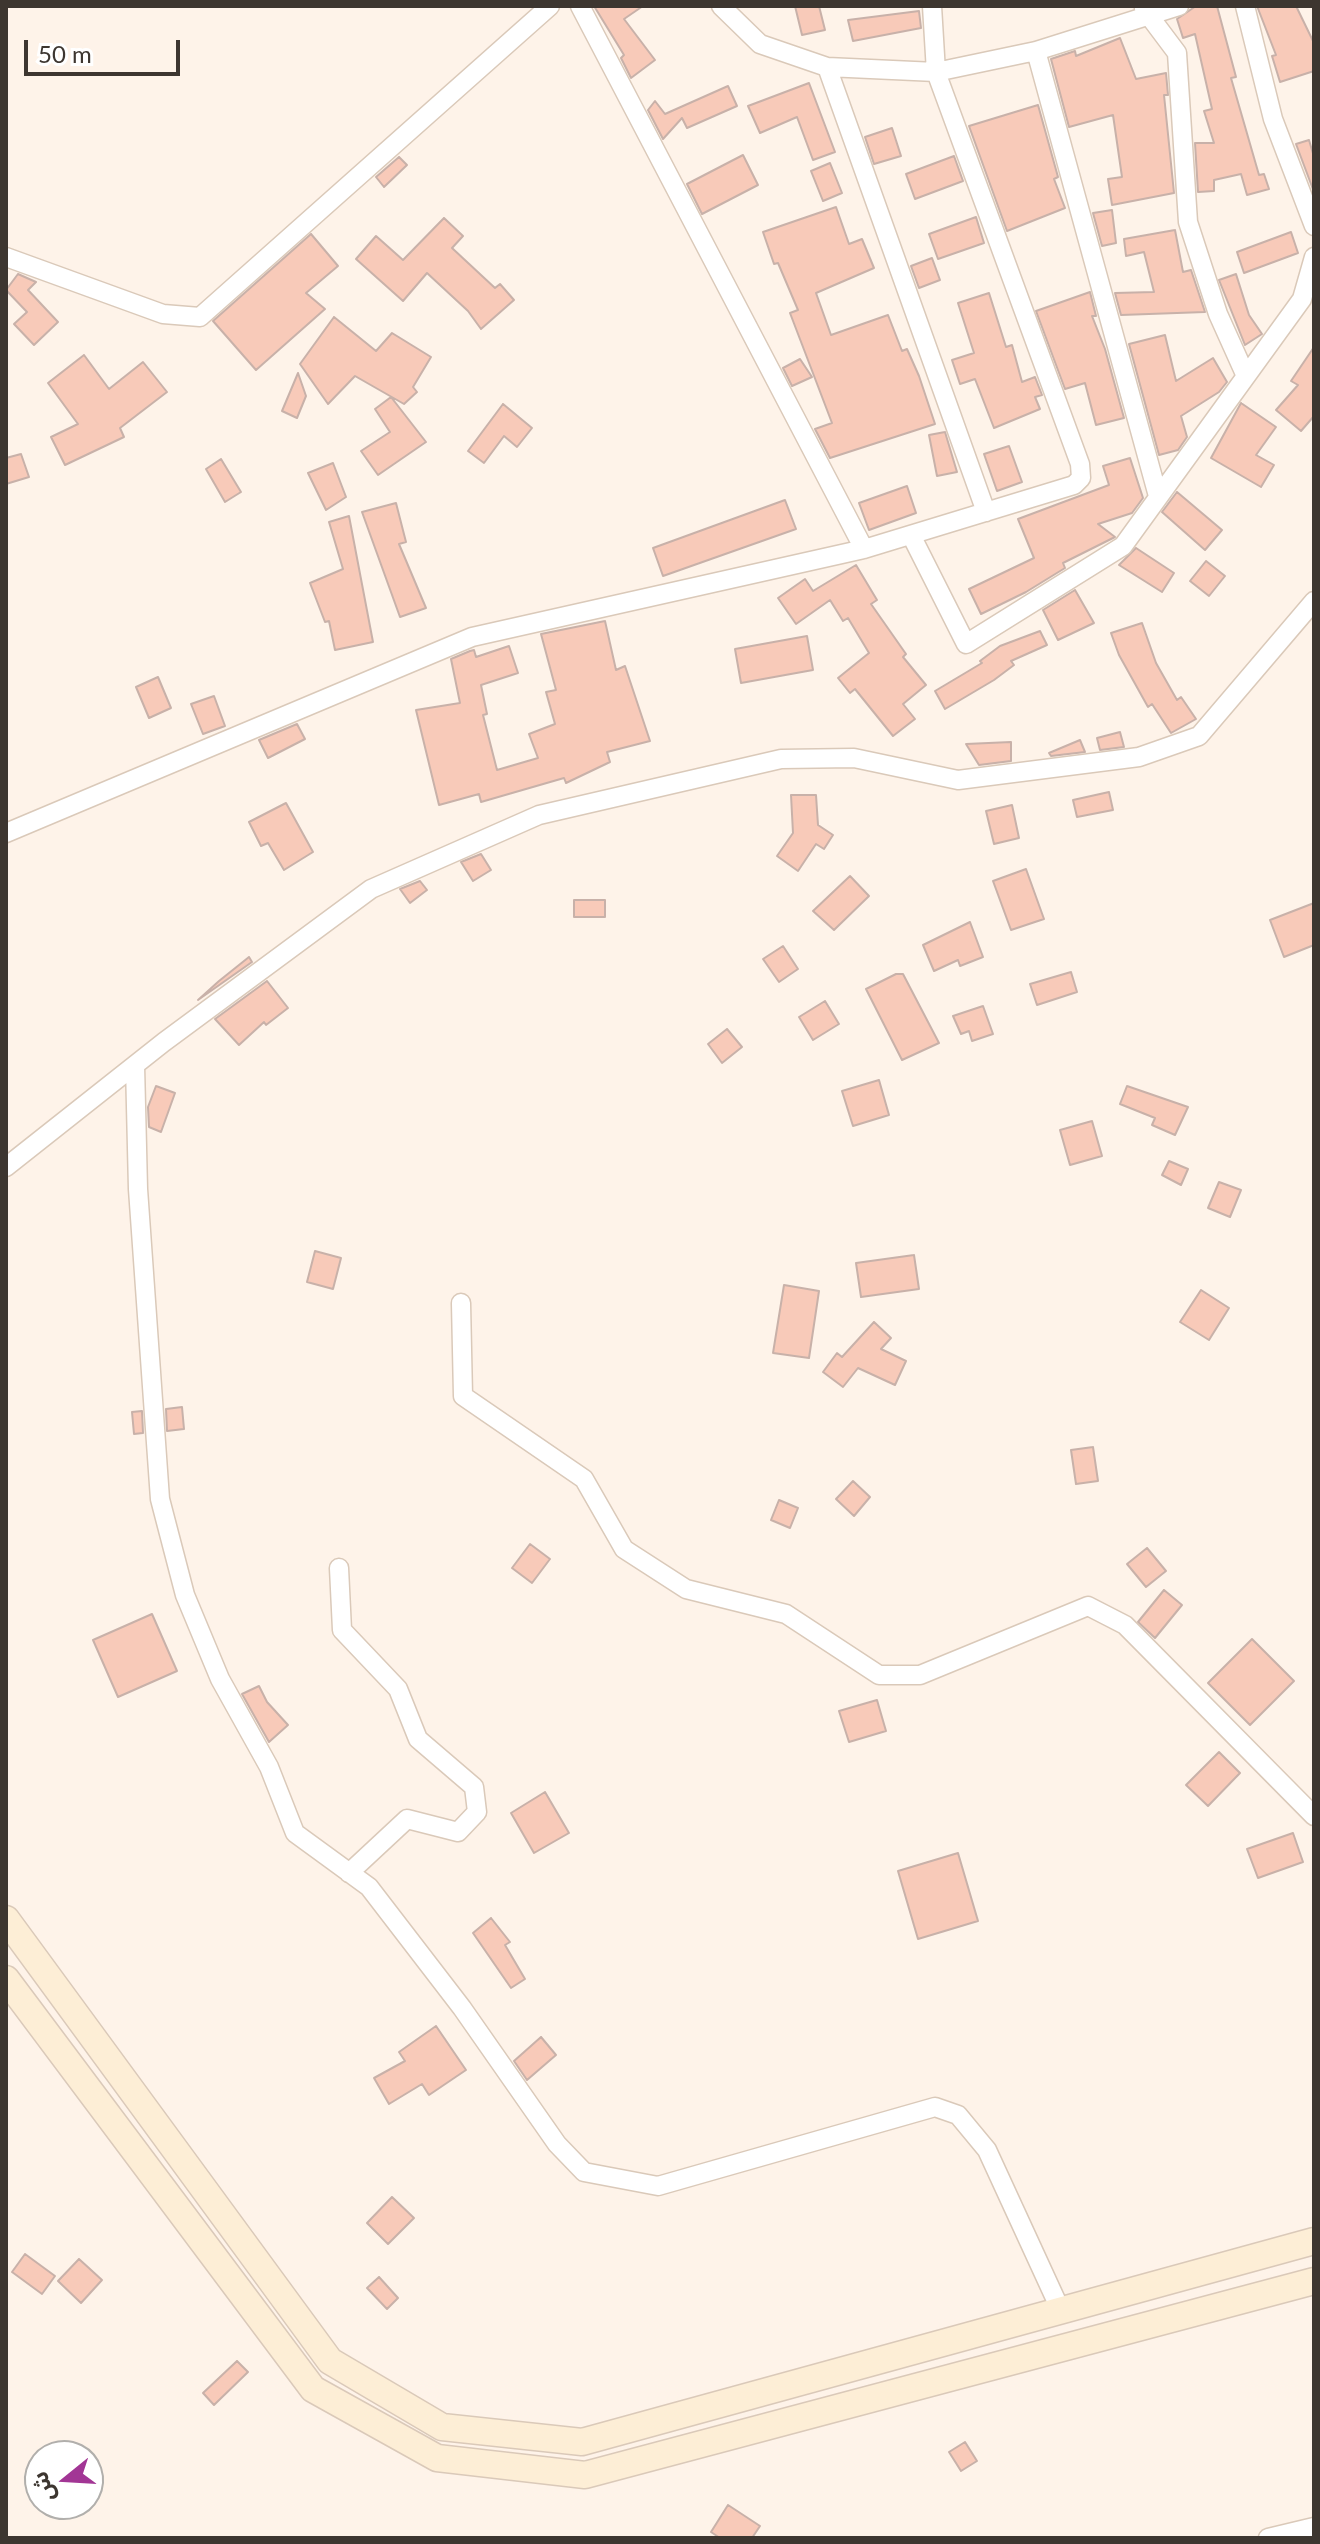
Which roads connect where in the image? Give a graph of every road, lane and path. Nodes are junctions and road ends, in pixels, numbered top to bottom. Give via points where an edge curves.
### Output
1 (550, 6) edge
2 (580, 6) edge
3 (721, 6) edge
4 (932, 6) edge
5 (1179, 6) edge
6 (1245, 6) edge
7 (1145, 11) edge
8 (1036, 51) junction
9 (827, 67) junction
10 (936, 72) junction
11 (1314, 226) edge
12 (6, 257) edge
13 (1314, 257) edge
14 (1245, 374) junction
15 (1158, 496) junction
16 (986, 512) junction
17 (911, 535) junction
18 (864, 549) junction
19 (1314, 601) edge
20 (6, 833) edge
21 (135, 1065) junction
22 (6, 1167) edge
23 (461, 1303) dead end
24 (339, 1568) dead end
25 (1314, 1816) edge
26 (349, 1873) junction
27 (6, 1919) edge
28 (6, 1979) edge
29 (1314, 2241) edge
30 (1314, 2281) edge
31 (1061, 2311) junction
32 (1314, 2527) edge
33 (1268, 2538) edge

1 - 12 street via 200,317 163,314
2 - 18 street
3 - 9 street via 760,44
4 - 10 street
5 - 7 street
6 - 11 street via 1273,119
7 - 8 street
7 - 14 street via 1177,53 1188,222 1218,314
8 - 10 street
8 - 15 street
9 - 10 street
9 - 16 street
10 - 16 street via 1080,464 1081,478 1074,485
13 - 14 street via 1302,299
14 - 15 street
15 - 17 street via 1123,546 966,644
16 - 17 street
17 - 18 street
18 - 20 street via 472,637
19 - 21 street via 1199,736 1139,757 958,780 854,758 781,759 539,815 371,889
21 - 22 street
21 - 26 street via 138,1189 160,1499 181,1581 220,1679 269,1767 295,1833
23 - 25 street via 463,1396 584,1479 624,1549 686,1589 786,1614 879,1675 920,1675 1088,1606 1125,1625
24 - 26 street via 342,1630 398,1689 418,1739 474,1787 477,1812 458,1832 407,1819
26 - 31 street via 369,1887 557,2144 584,2172 658,2186 935,2107 958,2115 987,2150
27 - 31 street via 330,2361 442,2427 582,2442
28 - 30 street via 313,2389 437,2458 585,2475
29 - 31 street
32 - 33 street

